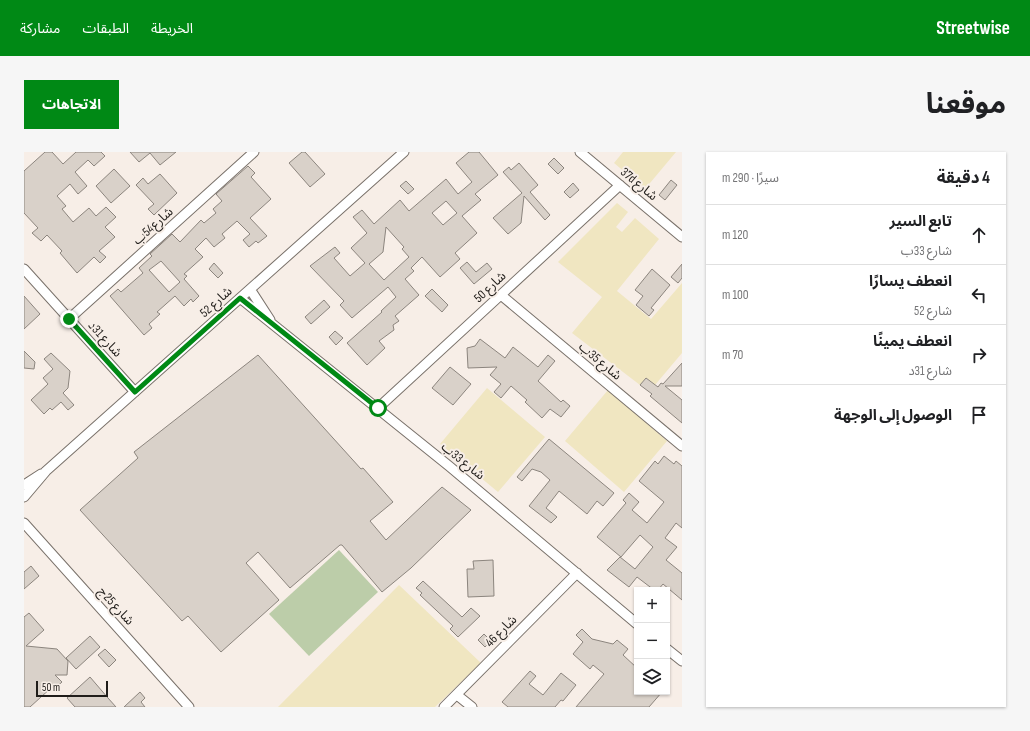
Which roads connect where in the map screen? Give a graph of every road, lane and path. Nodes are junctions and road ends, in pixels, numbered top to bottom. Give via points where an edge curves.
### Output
1 (254, 152) edge
2 (404, 152) edge
3 (580, 152) edge
4 (620, 185) junction
5 (682, 237) edge
6 (24, 269) edge
7 (250, 289) junction
8 (501, 295) junction
9 (240, 298) junction
10 (69, 319) junction
11 (270, 320) junction
12 (135, 392) junction
13 (378, 408) junction
14 (682, 446) edge
15 (46, 471) junction
16 (24, 485) edge
17 (24, 497) edge
18 (24, 523) edge
19 (577, 573) junction
20 (636, 623) edge
21 (670, 651) edge
22 (682, 661) edge
23 (457, 695) junction
24 (189, 707) edge
25 (444, 707) edge
26 (472, 707) edge

1 - 10 street, شارع54ب
2 - 7 street, شارع 52
3 - 4 street, 37d شارع
4 - 5 street, 37d شارع
4 - 8 street, شارع 50
6 - 10 street, شارع 31د
7 - 9 street, شارع 52
7 - 11 street, شارع 33ب
8 - 13 street, شارع 50
8 - 14 street, شارع 35ب
9 - 11 street, شارع 33ب
9 - 12 street, شارع 52
10 - 12 street, شارع 31د
11 - 13 street, شارع 33ب
12 - 15 street, شارع 52
13 - 19 street, شارع 33ب
15 - 16 street, شارع 52
15 - 17 street, شارع 52
18 - 24 street, شارع 25ج
19 - 20 street, شارع 33ب
19 - 23 street, شارع 46
21 - 22 street
23 - 25 street, شارع 46
23 - 26 street

